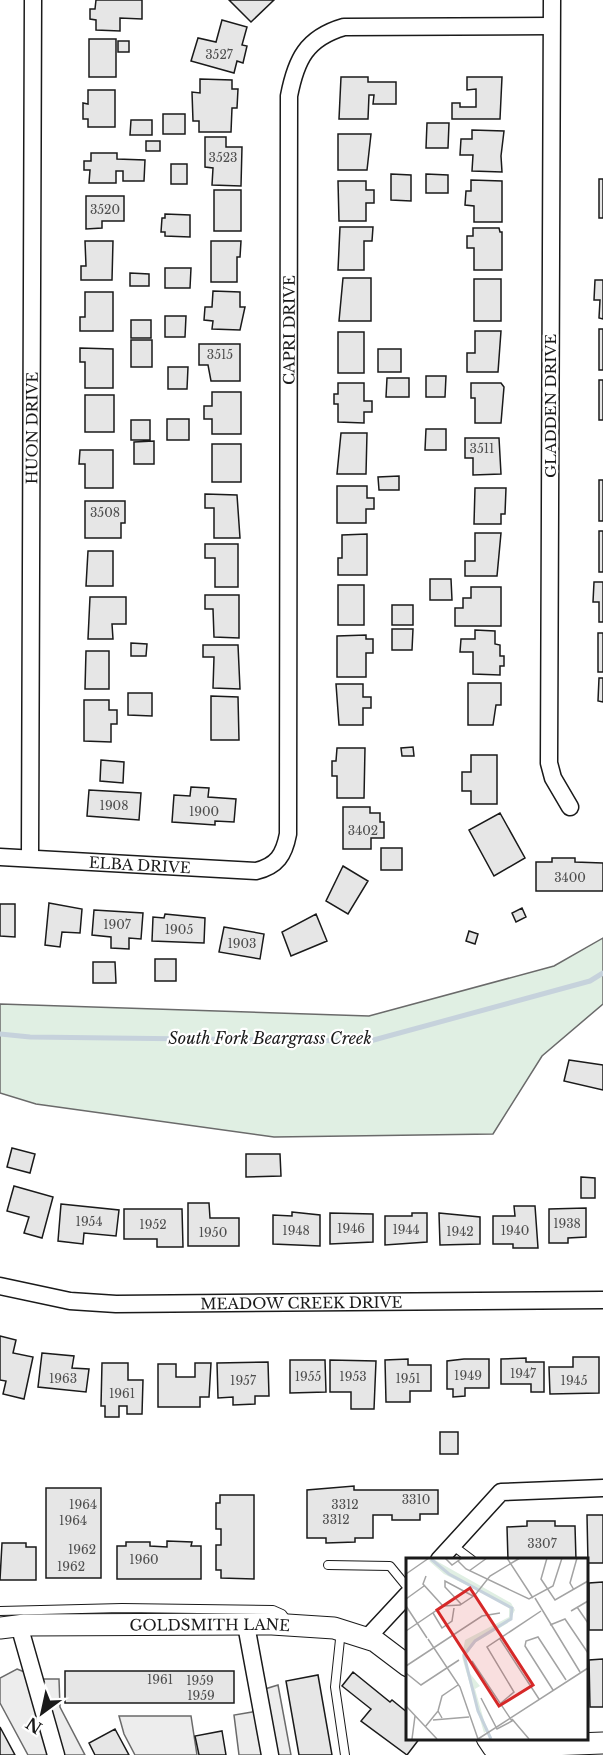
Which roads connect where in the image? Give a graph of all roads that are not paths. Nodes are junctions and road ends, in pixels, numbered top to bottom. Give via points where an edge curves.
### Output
1 (33, 0) edge
2 (552, 0) edge
3 (551, 26) junction
4 (570, 807) dead end
5 (0, 857) edge
6 (30, 857) junction
7 (277, 862) joint
8 (0, 1286) edge
9 (603, 1300) edge
10 (603, 1488) edge
11 (452, 1545) junction
12 (441, 1558) edge
13 (469, 1558) edge
14 (328, 1565) dead end
15 (406, 1586) edge
16 (406, 1596) edge
17 (0, 1611) edge
18 (246, 1625) junction
19 (289, 1625) junction
20 (10, 1627) edge
21 (341, 1629) junction
22 (368, 1637) junction
23 (406, 1665) edge
24 (603, 1743) edge
25 (491, 1747) edge
26 (56, 1755) edge
27 (270, 1755) edge
28 (345, 1755) edge

1 - 6 street, HUON DRIVE
2 - 3 street, GLADDEN DRIVE
3 - 4 street, GLADDEN DRIVE via 549,763
3 - 7 street, CAPRI DRIVE via 344,27 314,42 294,69 289,107 288,834 285,850
5 - 6 street, ELBA DRIVE
6 - 7 street, ELBA DRIVE via 256,871
8 - 9 street, MEADOW CREEK DRIVE via 70,1301 116,1304
10 - 11 street via 501,1492
11 - 12 street
11 - 13 lane
14 - 15 lane via 390,1566
16 - 22 street
17 - 19 lane via 273,1610 282,1614
18 - 19 street, GOLDSMITH LANE
18 - 20 street, GOLDSMITH LANE
18 - 27 street
19 - 21 street, GOLDSMITH LANE
20 - 26 street
21 - 22 street, GOLDSMITH LANE
21 - 28 lane via 335,1687
22 - 23 street, GOLDSMITH LANE
24 - 25 street

